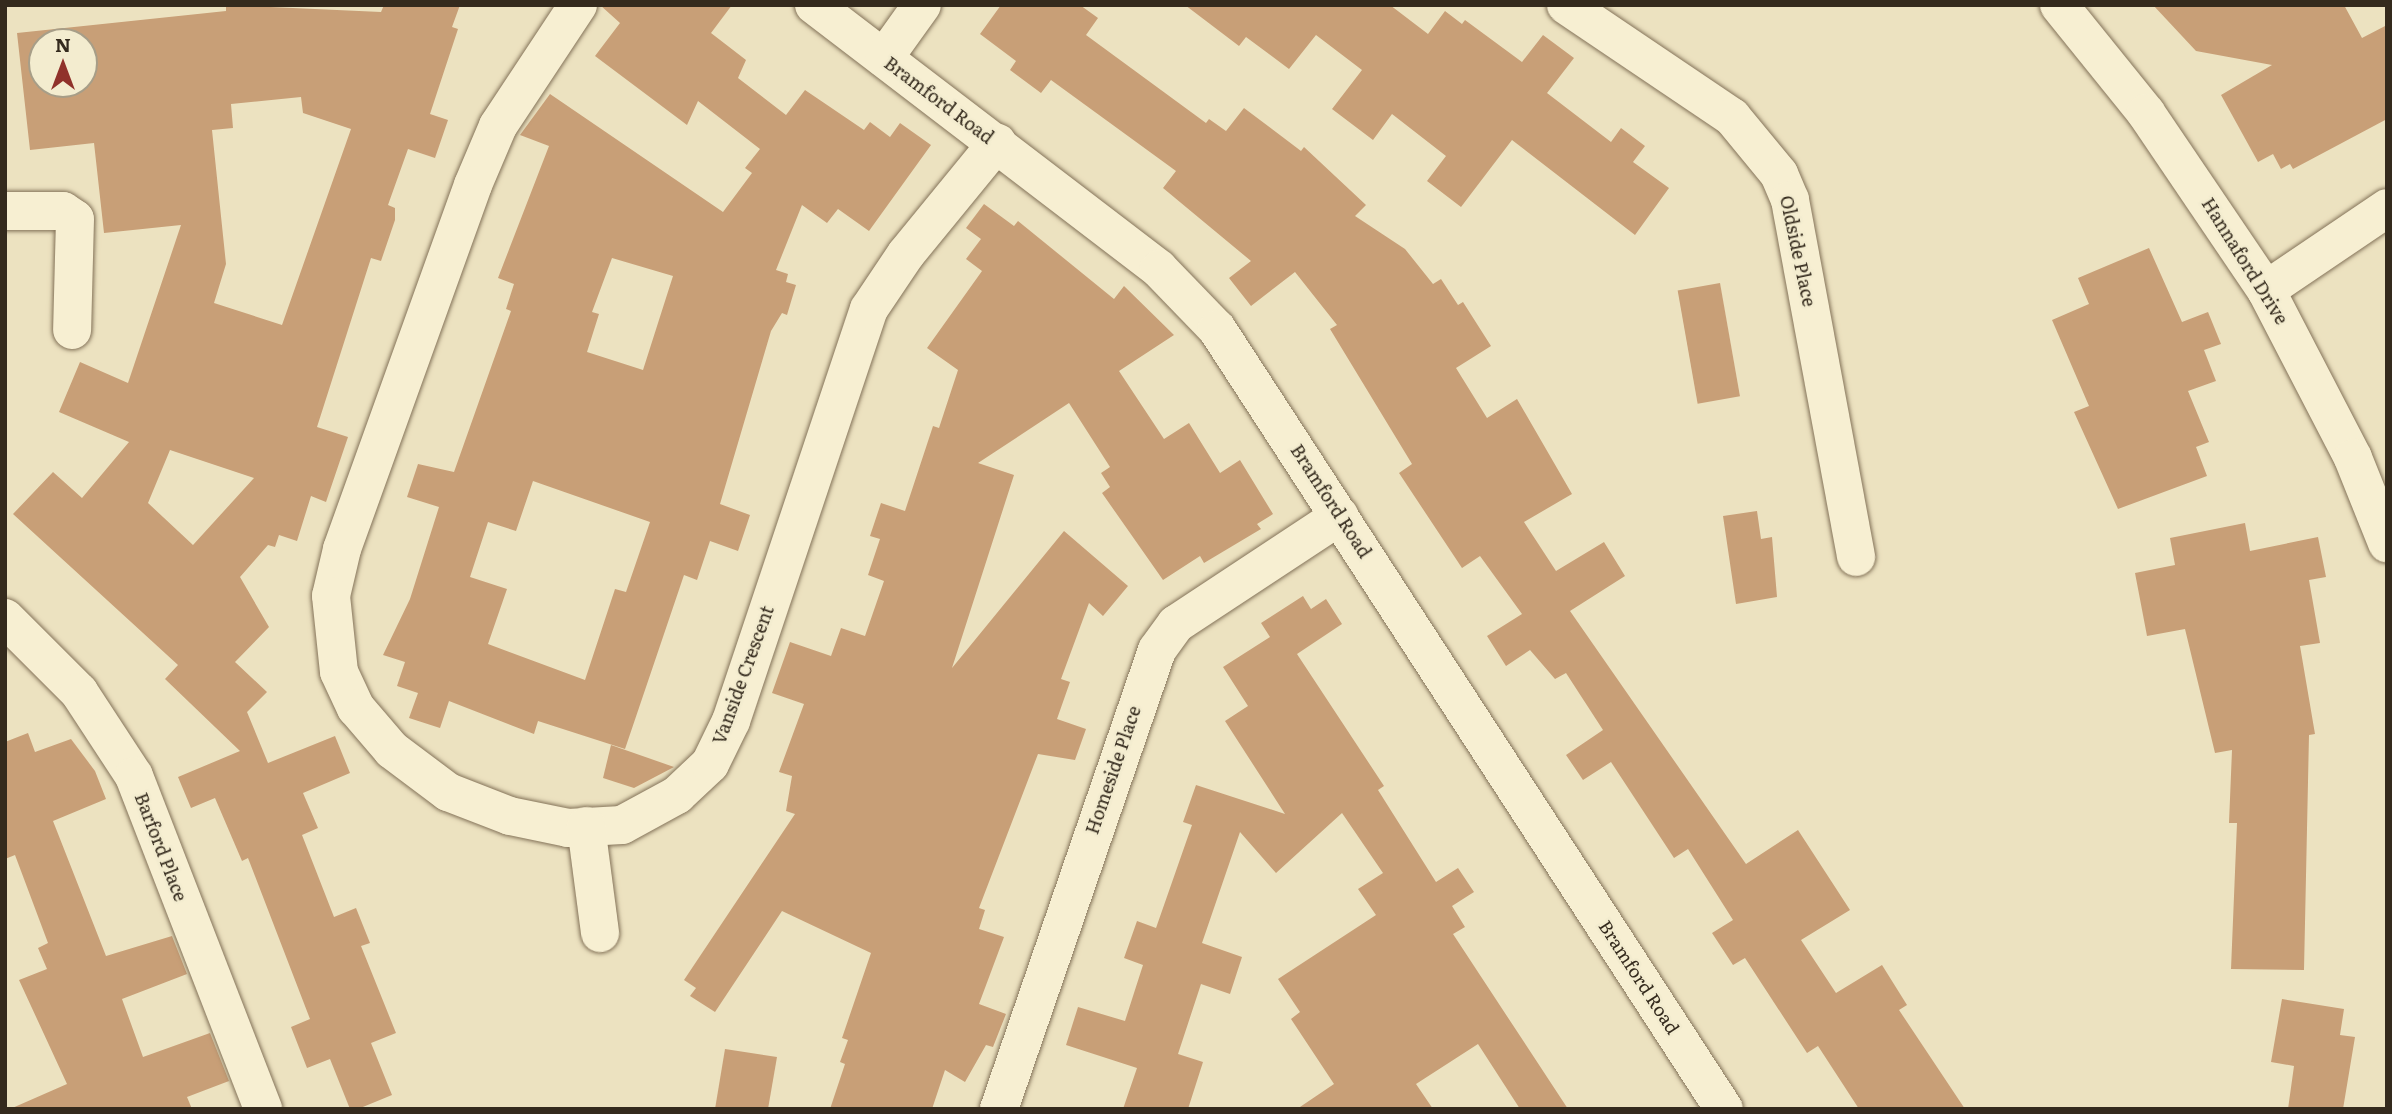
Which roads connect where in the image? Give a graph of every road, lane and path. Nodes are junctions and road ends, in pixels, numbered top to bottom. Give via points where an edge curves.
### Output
1 (579, 5) edge
2 (814, 5) edge
3 (922, 5) edge
4 (1566, 5) edge
5 (2059, 5) edge
6 (884, 58) junction
7 (997, 143) junction
8 (2387, 208) edge
9 (5, 211) edge
10 (2266, 290) junction
11 (72, 330) dead end
12 (1340, 516) junction
13 (2387, 543) edge
14 (1856, 557) dead end
15 (5, 618) edge
16 (586, 827) junction
17 (600, 933) dead end
18 (263, 1109) edge
19 (999, 1109) edge
20 (1724, 1109) edge

1 - 16 street, Vanside Crescent via 498,125 472,184 342,549 331,596 339,672 356,708 392,750 461,796 510,816
2 - 6 street, Bramford Road
3 - 6 street
4 - 14 street, Oldside Place via 1732,117 1779,174 1790,200
5 - 10 street, Hannaford Drive via 2146,113
6 - 7 street, Bramford Road
7 - 12 street, Bramford Road via 1159,269 1217,328
7 - 16 street, Vanside Crescent via 906,254 869,309 731,720 710,764 677,795 622,825
8 - 10 street
9 - 11 street via 63,211 75,219
10 - 13 street, Hannaford Drive via 2353,458
12 - 19 street, Homeside Place via 1176,624 1157,650
12 - 20 street, Bramford Road
15 - 18 street, Barford Place via 79,692 134,776
16 - 17 street

